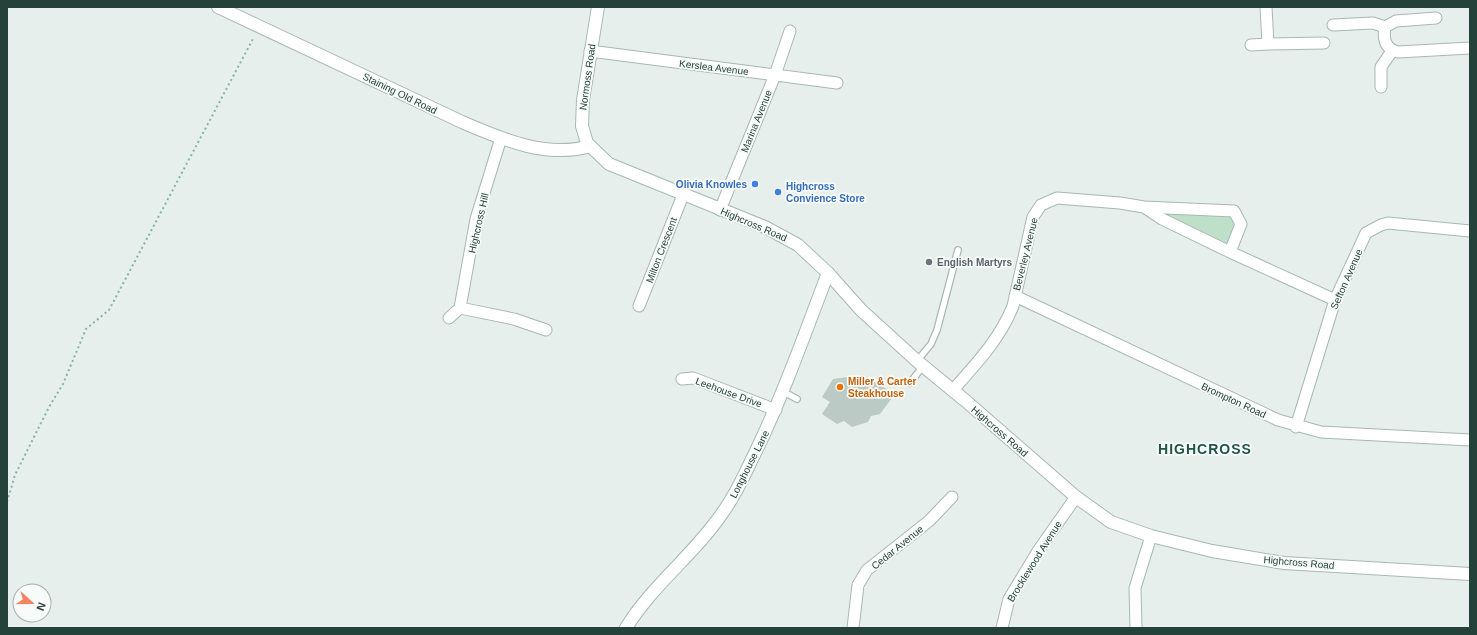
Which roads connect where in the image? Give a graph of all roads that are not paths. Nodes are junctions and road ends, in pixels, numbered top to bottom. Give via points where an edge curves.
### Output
1 (218, 7) edge
2 (598, 7) edge
3 (1266, 7) edge
4 (1436, 18) dead end
5 (1333, 25) dead end
6 (1385, 27) junction
7 (790, 31) dead end
8 (1324, 42) dead end
9 (1268, 44) junction
10 (1250, 45) dead end
11 (1470, 48) edge
12 (590, 51) junction
13 (1392, 51) junction
14 (775, 75) junction
15 (837, 83) dead end
16 (1381, 87) dead end
17 (501, 138) junction
18 (590, 146) junction
19 (683, 195) junction
20 (1144, 207) junction
21 (720, 210) junction
22 (1470, 231) edge
23 (958, 250) dead end
24 (1230, 252) junction
25 (828, 273) junction
26 (1015, 296) junction
27 (1335, 300) junction
28 (639, 306) dead end
29 (460, 308) junction
30 (450, 318) dead end
31 (546, 330) dead end
32 (920, 364) junction
33 (682, 379) dead end
34 (910, 383) dead end
35 (953, 390) junction
36 (784, 392) junction
37 (797, 399) dead end
38 (776, 410) junction
39 (1296, 426) junction
40 (1470, 440) edge
41 (952, 497) dead end
42 (1076, 497) junction
43 (1151, 536) junction
44 (1470, 574) edge
45 (626, 628) edge
46 (854, 628) edge
47 (1002, 628) edge
48 (1136, 628) edge

1 - 17 street, Staining Old Road
2 - 12 street, Normoss Road
3 - 9 street
4 - 6 street via 1396,21
5 - 6 street via 1373,23
6 - 13 street via 1384,42
7 - 14 street, Marina Avenue
8 - 9 street
9 - 10 street
11 - 13 street
12 - 14 street, Kerslea Avenue
12 - 18 street, Normoss Road via 582,115 584,136
13 - 16 street via 1381,67
14 - 15 street, Kerslea Avenue
14 - 21 street, Marina Avenue
17 - 18 street, Staining Old Road via 555,151 569,152
17 - 29 street, Highcross Hill via 476,219
18 - 19 street, Highcross Road via 609,164
19 - 21 street, Highcross Road
19 - 28 street, Milton Crescent
20 - 24 street, Beverley Avenue via 1162,219
20 - 24 street, Beverley Avenue via 1234,211 1241,224
20 - 26 street, Beverley Avenue via 1057,198 1042,205 1033,217
21 - 25 street, Highcross Road via 788,238
22 - 27 street, Sefton Avenue via 1388,223 1373,228 1366,233
23 - 32 lane via 937,330
24 - 27 street, Beverley Avenue
25 - 32 street, Highcross Road via 861,310
25 - 36 street, Longhouse Lane
26 - 35 street, Beverley Avenue via 1007,320 997,338
26 - 39 street, Brompton Road via 1278,420
27 - 39 street, Sefton Avenue
29 - 30 street
29 - 31 street via 514,319
32 - 34 lane
32 - 35 street, Highcross Road
33 - 38 street, Leehouse Drive via 693,378
35 - 42 street, Highcross Road
36 - 37 lane
36 - 38 street, Longhouse Lane
38 - 45 street, Longhouse Lane via 724,511 709,532 654,589
39 - 40 street, Brompton Road via 1321,432
41 - 46 street, Cedar Avenue via 929,521 867,570 858,585
42 - 43 street, Highcross Road via 1111,522
42 - 47 street, Brocklewood Avenue via 1038,551 1009,599
43 - 44 street, Highcross Road via 1212,551 1284,563
43 - 48 street via 1135,588

